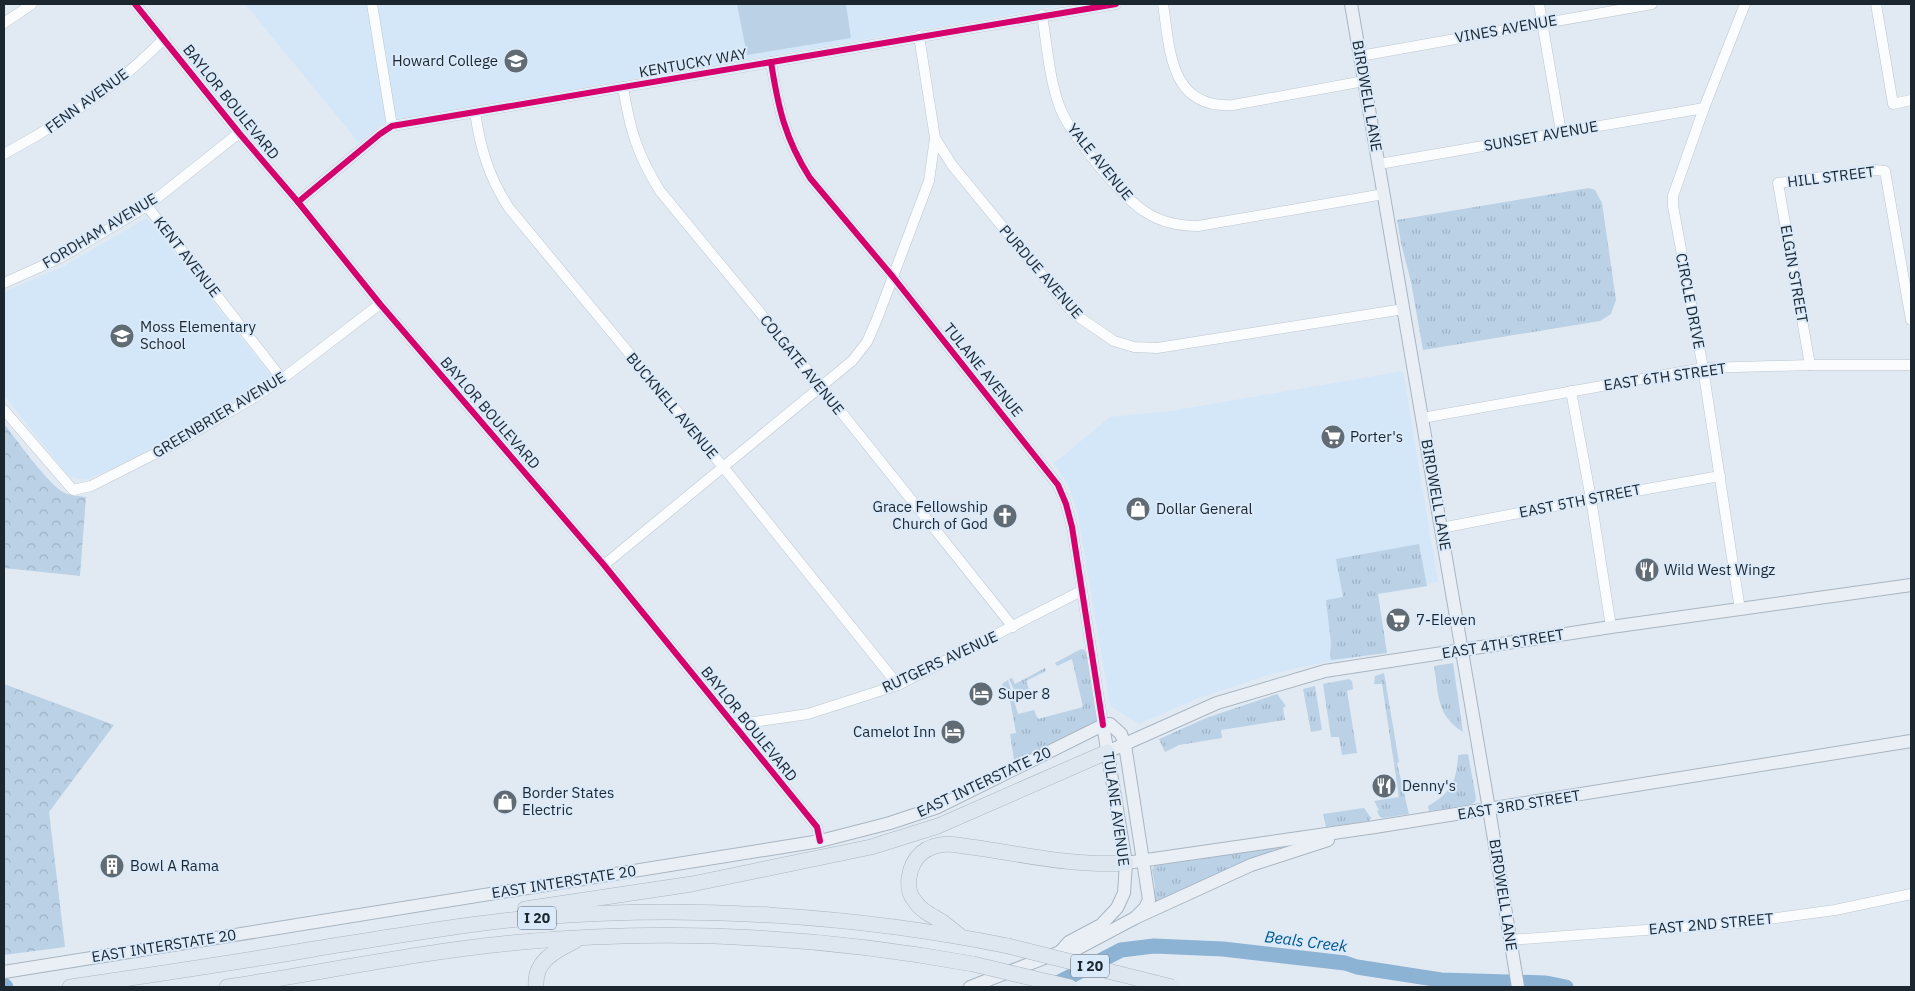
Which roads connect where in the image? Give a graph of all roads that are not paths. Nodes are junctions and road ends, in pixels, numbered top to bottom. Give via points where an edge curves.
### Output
1 (32, 4) edge
2 (135, 4) edge
3 (372, 4) edge
4 (1116, 4) edge
5 (1163, 4) edge
6 (1351, 4) edge
7 (1539, 4) edge
8 (1652, 4) edge
9 (1745, 4) edge
10 (1876, 4) edge
11 (1056, 8) edge
12 (1042, 15) junction
13 (1542, 22) junction
14 (4, 23) edge
15 (919, 36) junction
16 (164, 39) junction
17 (1360, 56) junction
18 (771, 62) junction
19 (1364, 82) junction
20 (623, 88) junction
21 (1911, 100) edge
22 (1704, 108) junction
23 (475, 112) junction
24 (392, 126) junction
25 (1562, 132) junction
26 (239, 133) junction
27 (935, 138) junction
28 (4, 154) edge
29 (1379, 164) junction
30 (1778, 183) joint
31 (1384, 194) junction
32 (298, 202) junction
33 (147, 206) junction
34 (893, 277) junction
35 (4, 283) edge
36 (380, 304) junction
37 (1404, 309) junction
38 (1911, 320) edge
39 (1810, 365) junction
40 (1911, 365) edge
41 (1703, 368) junction
42 (282, 379) junction
43 (822, 388) junction
44 (1571, 391) junction
45 (4, 410) edge
46 (1422, 418) junction
47 (724, 468) junction
48 (1720, 476) junction
49 (1591, 498) junction
50 (1441, 528) junction
51 (604, 565) junction
52 (1911, 585) edge
53 (1081, 591) junction
54 (1740, 610) junction
55 (1013, 627) junction
56 (1611, 627) junction
57 (1462, 650) junction
58 (898, 685) junction
59 (733, 725) junction
60 (1103, 725) junction
61 (1911, 741) edge
62 (1125, 745) junction
63 (1107, 752) junction
64 (1490, 809) junction
65 (1361, 829) junction
66 (820, 841) junction
67 (1144, 860) junction
68 (1126, 863) junction
69 (1911, 894) edge
70 (1134, 918) junction
71 (487, 922) junction
72 (961, 937) junction
73 (582, 938) junction
74 (1509, 940) junction
75 (1060, 952) junction
76 (4, 972) edge
77 (250, 984) junction
78 (70, 987) edge
79 (227, 987) edge
80 (267, 987) edge
81 (536, 987) edge
82 (970, 987) edge
83 (1070, 987) edge
84 (1172, 987) edge
85 (1518, 987) edge

1 - 14 street
2 - 16 street, BAYLOR BOULEVARD
3 - 24 street
4 - 11 street, KENTUCKY WAY
5 - 19 street via 1171,59 1179,80 1204,102 1219,106
6 - 17 main road, BIRDWELL LANE
7 - 13 street
8 - 13 street, VINES AVENUE
9 - 22 street, CIRCLE DRIVE
10 - 21 street via 1893,104
11 - 12 street, KENTUCKY WAY
12 - 15 street, KENTUCKY WAY
12 - 31 street, YALE AVENUE via 1054,88 1069,127 1128,198 1166,223 1198,226
13 - 17 street, VINES AVENUE
13 - 25 street
15 - 18 street, KENTUCKY WAY
15 - 27 street, PURDUE AVENUE
16 - 26 street, BAYLOR BOULEVARD
16 - 28 street, FENN AVENUE via 122,78 37,136
17 - 19 main road, BIRDWELL LANE
18 - 20 street, KENTUCKY WAY
18 - 34 street, TULANE AVENUE via 784,126 800,162
19 - 29 main road, BIRDWELL LANE
20 - 23 street, KENTUCKY WAY
20 - 43 street, COLGATE AVENUE via 634,143 660,191
22 - 25 street, SUNSET AVENUE
22 - 41 street, CIRCLE DRIVE via 1672,196
23 - 24 street, KENTUCKY WAY
23 - 47 street, BUCKNELL AVENUE via 486,165 509,208
24 - 32 street, KENTUCKY WAY
25 - 29 street, SUNSET AVENUE
26 - 32 street, BAYLOR BOULEVARD
26 - 33 street, FORDHAM AVENUE
27 - 34 street via 929,181
27 - 37 street, PURDUE AVENUE via 952,165 1073,313 1114,341 1134,347 1157,348
29 - 31 main road, BIRDWELL LANE
30 - 38 street, HILL STREET via 1885,171
30 - 39 street, ELGIN STREET
31 - 37 main road, BIRDWELL LANE
32 - 36 street, BAYLOR BOULEVARD
33 - 35 street, FORDHAM AVENUE via 62,256
33 - 42 street, KENT AVENUE
34 - 43 street via 867,342 852,361
34 - 53 street, TULANE AVENUE via 1058,485 1072,527
36 - 42 street, GREENBRIER AVENUE
36 - 51 street, BAYLOR BOULEVARD
37 - 46 main road, BIRDWELL LANE
39 - 40 street, EAST 6TH STREET
39 - 41 street, EAST 6TH STREET
41 - 44 street, EAST 6TH STREET
41 - 48 street, CIRCLE DRIVE
42 - 45 street, GREENBRIER AVENUE via 176,443 91,486 73,490
43 - 47 street
43 - 55 street, COLGATE AVENUE
44 - 46 street, EAST 6TH STREET
44 - 49 street
46 - 50 main road, BIRDWELL LANE
47 - 51 street
47 - 58 street, BUCKNELL AVENUE
48 - 49 street, EAST 5TH STREET
48 - 54 street, CIRCLE DRIVE
49 - 50 street, EAST 5TH STREET
49 - 56 street
50 - 57 main road, BIRDWELL LANE
51 - 59 street, BAYLOR BOULEVARD
52 - 54 main road, EAST 4TH STREET
53 - 55 street, RUTGERS AVENUE
53 - 60 street, TULANE AVENUE
54 - 56 main road, EAST 4TH STREET
55 - 58 street, RUTGERS AVENUE
56 - 57 main road, EAST 4TH STREET
57 - 62 main road, EAST 4TH STREET via 1325,671 1217,703
57 - 64 main road, BIRDWELL LANE
58 - 59 street, RUTGERS AVENUE via 808,714
59 - 66 street, BAYLOR BOULEVARD via 817,827
60 - 62 main road, TULANE AVENUE via 1110,724 1121,734
60 - 63 main road, TULANE AVENUE
60 - 66 main road, EAST INTERSTATE 20 via 938,807
61 - 64 main road, EAST 3RD STREET
62 - 63 main road, EAST 4TH STREET
62 - 67 main road, TULANE AVENUE
63 - 68 main road, TULANE AVENUE
63 - 71 highway via 938,826 871,847 692,884 514,911
64 - 65 main road, EAST 3RD STREET
64 - 74 main road, BIRDWELL LANE
65 - 67 main road, EAST 3RD STREET
65 - 70 main road via 1251,865
66 - 76 main road, EAST INTERSTATE 20
67 - 68 main road, EAST 3RD STREET
67 - 70 main road, TULANE AVENUE via 1148,900 1145,908
68 - 72 highway via 1070,860 948,844 928,848 919,854 911,868 911,894 925,912
68 - 75 main road, TULANE AVENUE via 1124,893 1117,908 1101,925 1069,942
69 - 74 street, EAST 2ND STREET via 1835,910 1740,923
70 - 75 main road via 1071,952
71 - 72 highway, I 20 via 600,914 715,914 830,920
71 - 78 highway, I 20
72 - 84 highway, I 20, bridge
73 - 77 highway, I 20 via 455,950
73 - 81 highway via 542,962
73 - 83 highway, I 20, bridge via 725,937 897,951 973,964
74 - 85 main road, BIRDWELL LANE
75 - 82 main road
77 - 79 highway, I 20
77 - 80 highway

